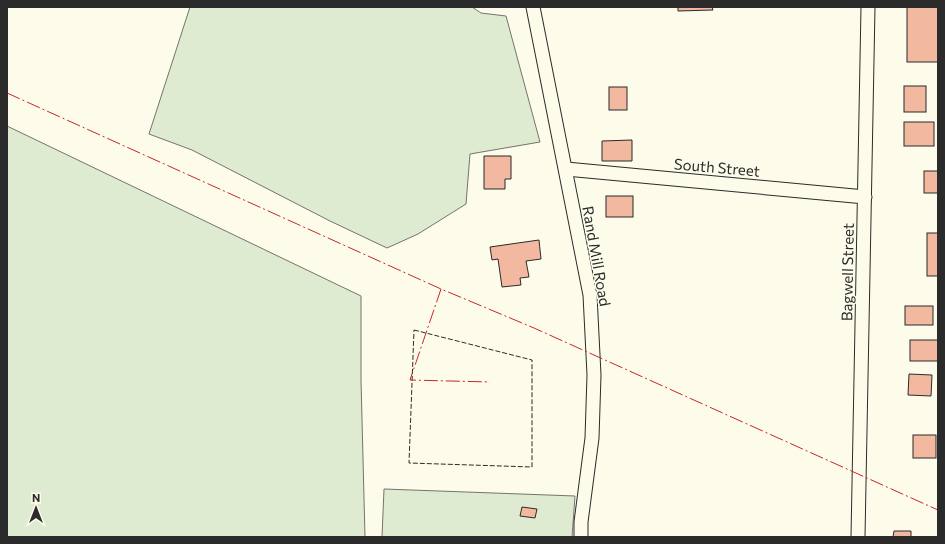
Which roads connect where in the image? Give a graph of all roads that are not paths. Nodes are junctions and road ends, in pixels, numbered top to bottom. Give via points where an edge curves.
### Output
1 (532, 7) edge
2 (868, 7) edge
3 (566, 169) junction
4 (865, 197) junction
5 (581, 537) edge
6 (858, 537) edge

1 - 3 street, Rand Mill Road
2 - 4 street, Bagwell Street
3 - 4 street, South Street
3 - 5 street, Rand Mill Road via 590,295 594,375 592,438
4 - 6 street, Bagwell Street

